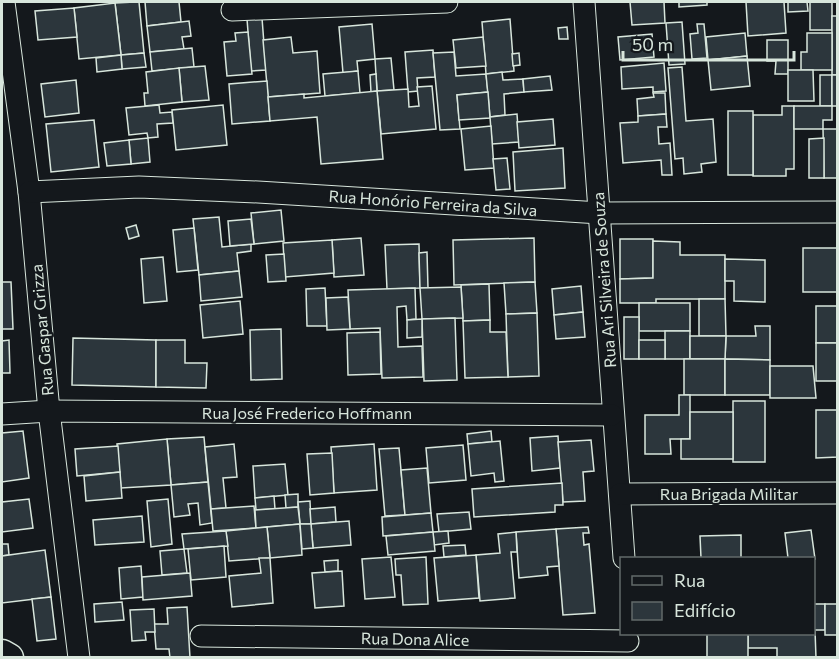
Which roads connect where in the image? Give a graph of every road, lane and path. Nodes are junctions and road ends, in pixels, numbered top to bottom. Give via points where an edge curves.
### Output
1 (4, 2) edge
2 (447, 2) edge
3 (584, 2) edge
4 (232, 10) dead end
5 (29, 192) junction
6 (837, 212) edge
7 (600, 213) junction
8 (49, 411) junction
9 (2, 414) edge
10 (612, 415) junction
11 (837, 493) edge
12 (620, 494) junction
13 (624, 557) edge
14 (201, 636) dead end
15 (629, 644) edge
16 (2, 654) edge
17 (9, 657) edge
18 (80, 657) edge

1 - 5 street, Rua Gaspar Grizza
2 - 4 street
3 - 7 street, Rua Ari Silveira de Souza
5 - 7 street, Rua Honório Ferreira da Silva via 138,187
5 - 8 street, Rua Gaspar Grizza
6 - 7 street, Rua Honório Ferreira da Silva
7 - 10 street, Rua Ari Silveira de Souza
8 - 9 street, Rua José Frederico Hoffmann
8 - 10 street, Rua José Frederico Hoffmann
8 - 18 street, Rua Gaspar Grizza
10 - 12 street, Rua Ari Silveira de Souza
11 - 12 street, Rua Brigada Militar
12 - 13 street, Rua Ari Silveira de Souza
14 - 15 street, Rua Dona Alice
16 - 17 main road

